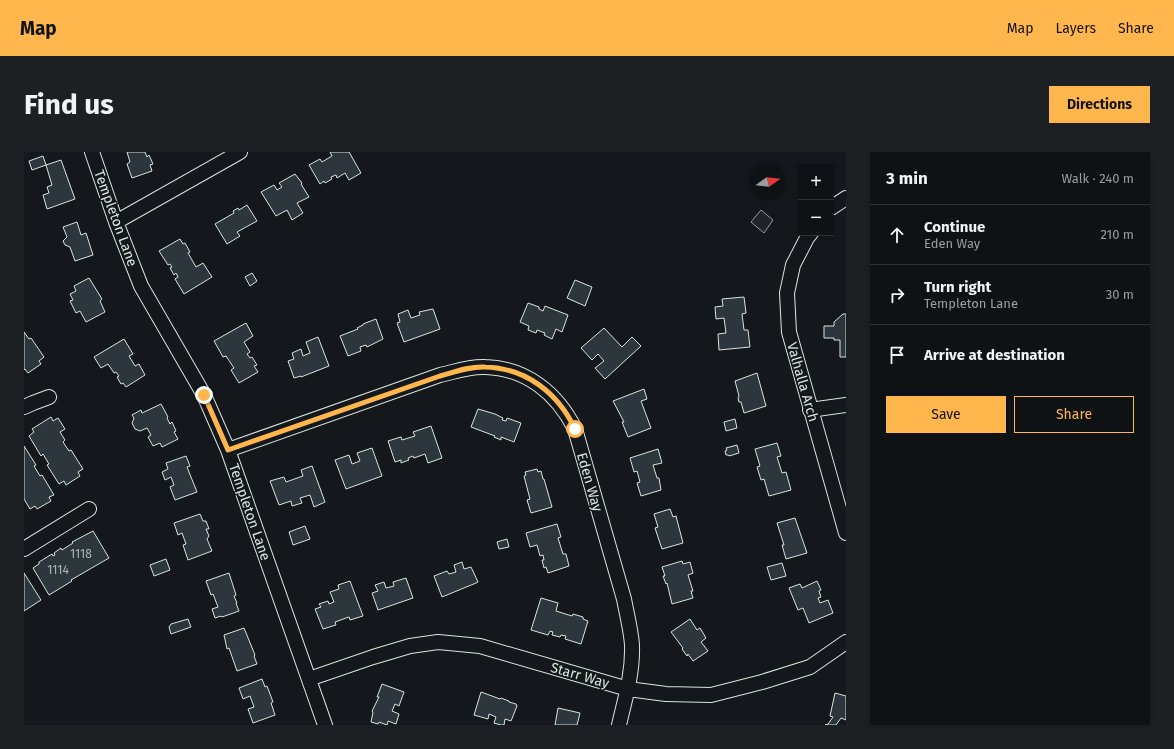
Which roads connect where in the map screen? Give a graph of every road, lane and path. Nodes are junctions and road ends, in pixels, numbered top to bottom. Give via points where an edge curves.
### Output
1 (92, 152) edge
2 (240, 152) edge
3 (846, 198) edge
4 (834, 206) edge
5 (116, 222) junction
6 (809, 236) edge
7 (49, 397) dead end
8 (846, 405) edge
9 (24, 407) edge
10 (810, 410) junction
11 (228, 450) junction
12 (89, 509) dead end
13 (846, 533) edge
14 (24, 549) edge
15 (846, 642) edge
16 (309, 679) junction
17 (628, 689) junction
18 (325, 725) edge
19 (619, 725) edge

1 - 5 street, Templeton Lane
2 - 5 street
3 - 4 street
5 - 11 street, Templeton Lane via 141,286 204,395
6 - 10 street, Valhalla Arch via 793,265 787,293 789,332
7 - 9 street
8 - 10 street
10 - 13 street, Valhalla Arch
11 - 16 street, Templeton Lane
11 - 17 street, Eden Way via 469,368 501,368 530,379 558,401 575,429 627,612 632,647
12 - 14 street
15 - 17 street, Starr Way via 810,667 711,695 666,694
16 - 17 street, Starr Way via 402,648 438,642 480,646
16 - 18 street, Templeton Lane
17 - 19 street, Eden Way

